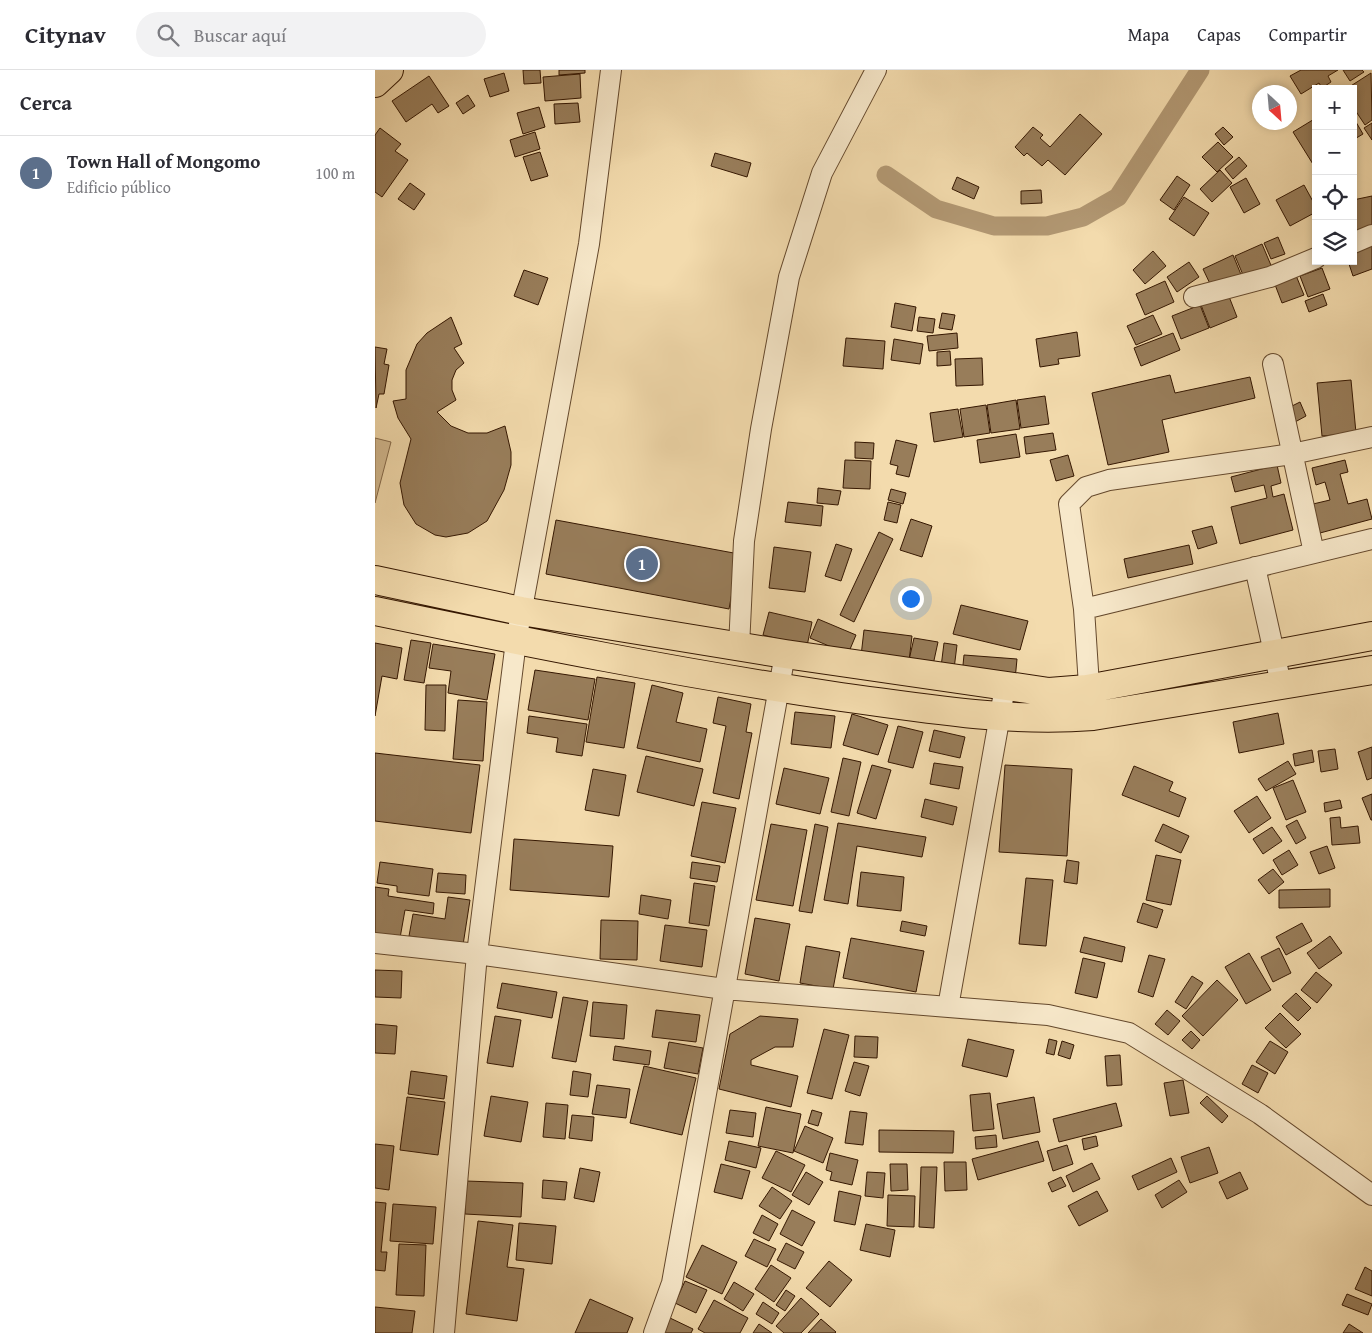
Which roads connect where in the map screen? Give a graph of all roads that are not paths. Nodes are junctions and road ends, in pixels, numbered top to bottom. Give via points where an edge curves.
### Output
1 (389, 70) edge
2 (611, 70) edge
3 (876, 70) edge
4 (375, 83) edge
5 (1372, 235) edge
6 (1357, 241) edge
7 (1312, 260) edge
8 (1194, 297) dead end
9 (1273, 364) dead end
10 (1372, 437) edge
11 (1292, 454) junction
12 (1372, 539) edge
13 (1315, 553) junction
14 (1255, 568) junction
15 (375, 580) edge
16 (1084, 608) junction
17 (375, 611) edge
18 (521, 611) junction
19 (1372, 636) edge
20 (516, 641) junction
21 (739, 647) junction
22 (785, 654) junction
23 (1274, 655) junction
24 (1372, 670) edge
25 (1281, 684) junction
26 (1005, 687) junction
27 (780, 688) junction
28 (1087, 689) junction
29 (1093, 716) junction
30 (999, 717) junction
31 (375, 943) edge
32 (477, 954) junction
33 (724, 989) junction
34 (948, 1007) junction
35 (1372, 1195) edge
36 (444, 1333) edge
37 (654, 1333) edge

1 - 4 main road
2 - 18 street via 589,244
3 - 21 street via 822,174 789,277 744,541
5 - 6 street
7 - 8 street via 1270,277
9 - 11 street
10 - 11 street
11 - 13 street
11 - 16 street via 1109,480 1086,487 1069,504
12 - 13 street
13 - 14 street
14 - 16 street
14 - 23 street
15 - 18 main road
16 - 28 street
17 - 20 main road
18 - 20 street
18 - 21 main road
19 - 23 main road
20 - 27 main road
20 - 32 street
21 - 22 main road
22 - 26 main road
22 - 27 street
23 - 25 street
23 - 28 main road
24 - 25 main road
25 - 29 main road
26 - 28 main road via 1049,692
26 - 30 street
27 - 30 main road
27 - 33 street
28 - 29 street
29 - 30 main road via 1049,720
30 - 34 street
31 - 32 street
32 - 33 street
32 - 36 street
33 - 34 street
33 - 37 street via 672,1283
34 - 35 street via 1048,1016 1129,1033 1260,1114

